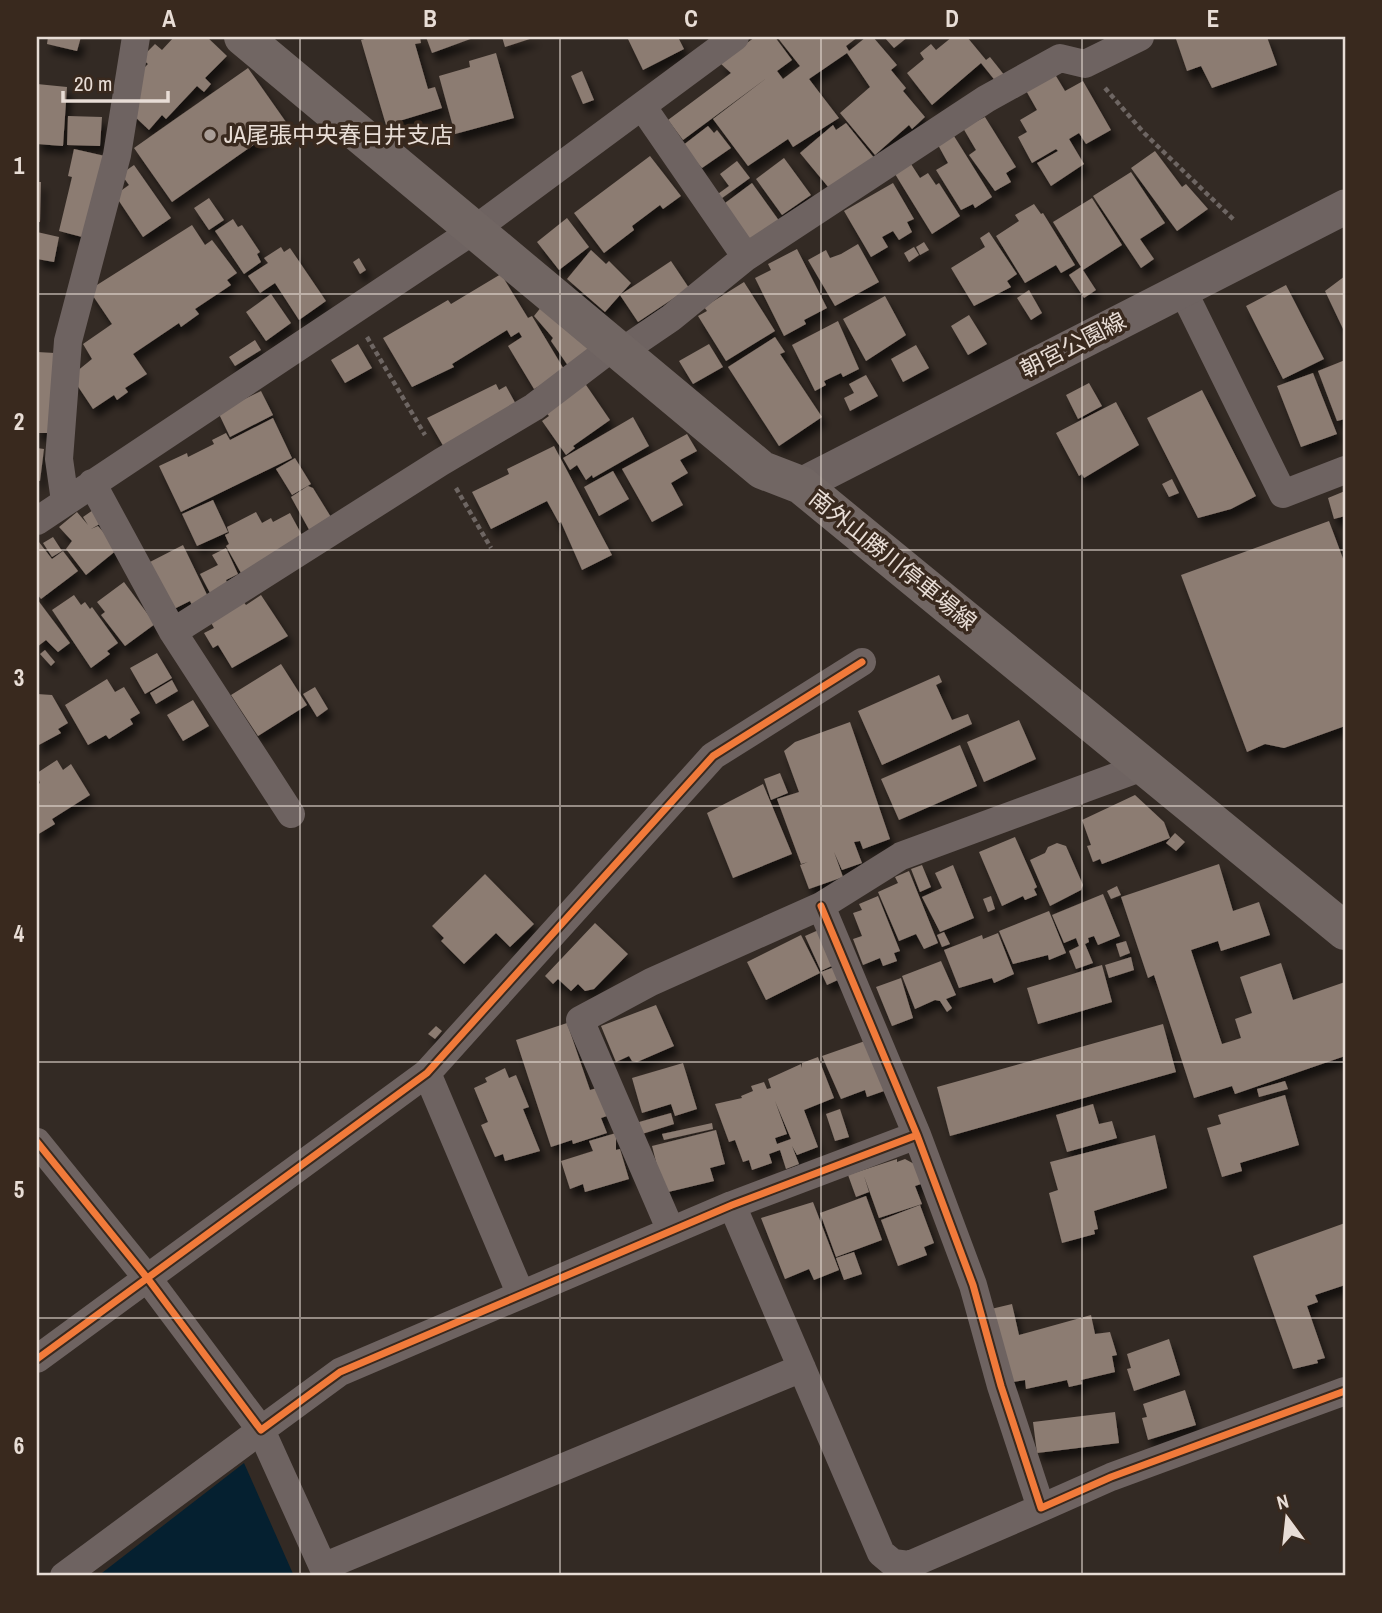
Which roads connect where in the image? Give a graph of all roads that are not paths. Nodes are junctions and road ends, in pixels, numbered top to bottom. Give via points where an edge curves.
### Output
1 (136, 37) edge
2 (243, 37) edge
3 (735, 37) edge
4 (1140, 37) edge
5 (642, 106) junction
6 (1345, 207) edge
7 (474, 230) junction
8 (746, 257) junction
9 (1182, 289) junction
10 (617, 349) junction
11 (1345, 470) edge
12 (92, 483) junction
13 (801, 485) junction
14 (65, 502) junction
15 (37, 521) edge
16 (173, 632) junction
17 (862, 662) dead end
18 (1146, 766) junction
19 (291, 814) dead end
20 (821, 906) junction
21 (1345, 931) edge
22 (427, 1073) junction
23 (917, 1135) junction
24 (37, 1142) edge
25 (732, 1205) junction
26 (671, 1231) junction
27 (148, 1279) junction
28 (521, 1295) junction
29 (37, 1359) edge
30 (802, 1368) junction
31 (1345, 1391) edge
32 (261, 1430) junction
33 (1041, 1508) junction
34 (64, 1576) edge

1 - 14 street via 117,155 68,341 59,459
2 - 7 main road, 南外山勝川停車場線
3 - 5 street
4 - 8 street via 1085,64 1060,58 986,99
5 - 7 street
5 - 8 street
6 - 9 street, 朝宮公園線
7 - 10 main road, 南外山勝川停車場線
7 - 12 street
8 - 10 street via 671,318
9 - 11 street via 1283,494
9 - 13 street, 朝宮公園線
10 - 13 main road, 南外山勝川停車場線 via 762,470
10 - 16 street via 534,407
12 - 14 street
12 - 16 street
13 - 18 main road, 南外山勝川停車場線
14 - 15 street
16 - 19 street
17 - 22 street via 713,756
18 - 20 street via 901,856
18 - 21 main road, 南外山勝川停車場線
20 - 23 street
20 - 26 street via 652,982 580,1020
22 - 27 street
22 - 28 street
23 - 25 street
23 - 33 street via 973,1285 1000,1386
24 - 27 street
25 - 26 street
25 - 30 street
26 - 28 street
27 - 29 street
27 - 32 street
28 - 32 street via 340,1372
30 - 32 street via 323,1567
30 - 33 street via 881,1553 893,1563 909,1565
31 - 33 street via 1111,1477
32 - 34 street

